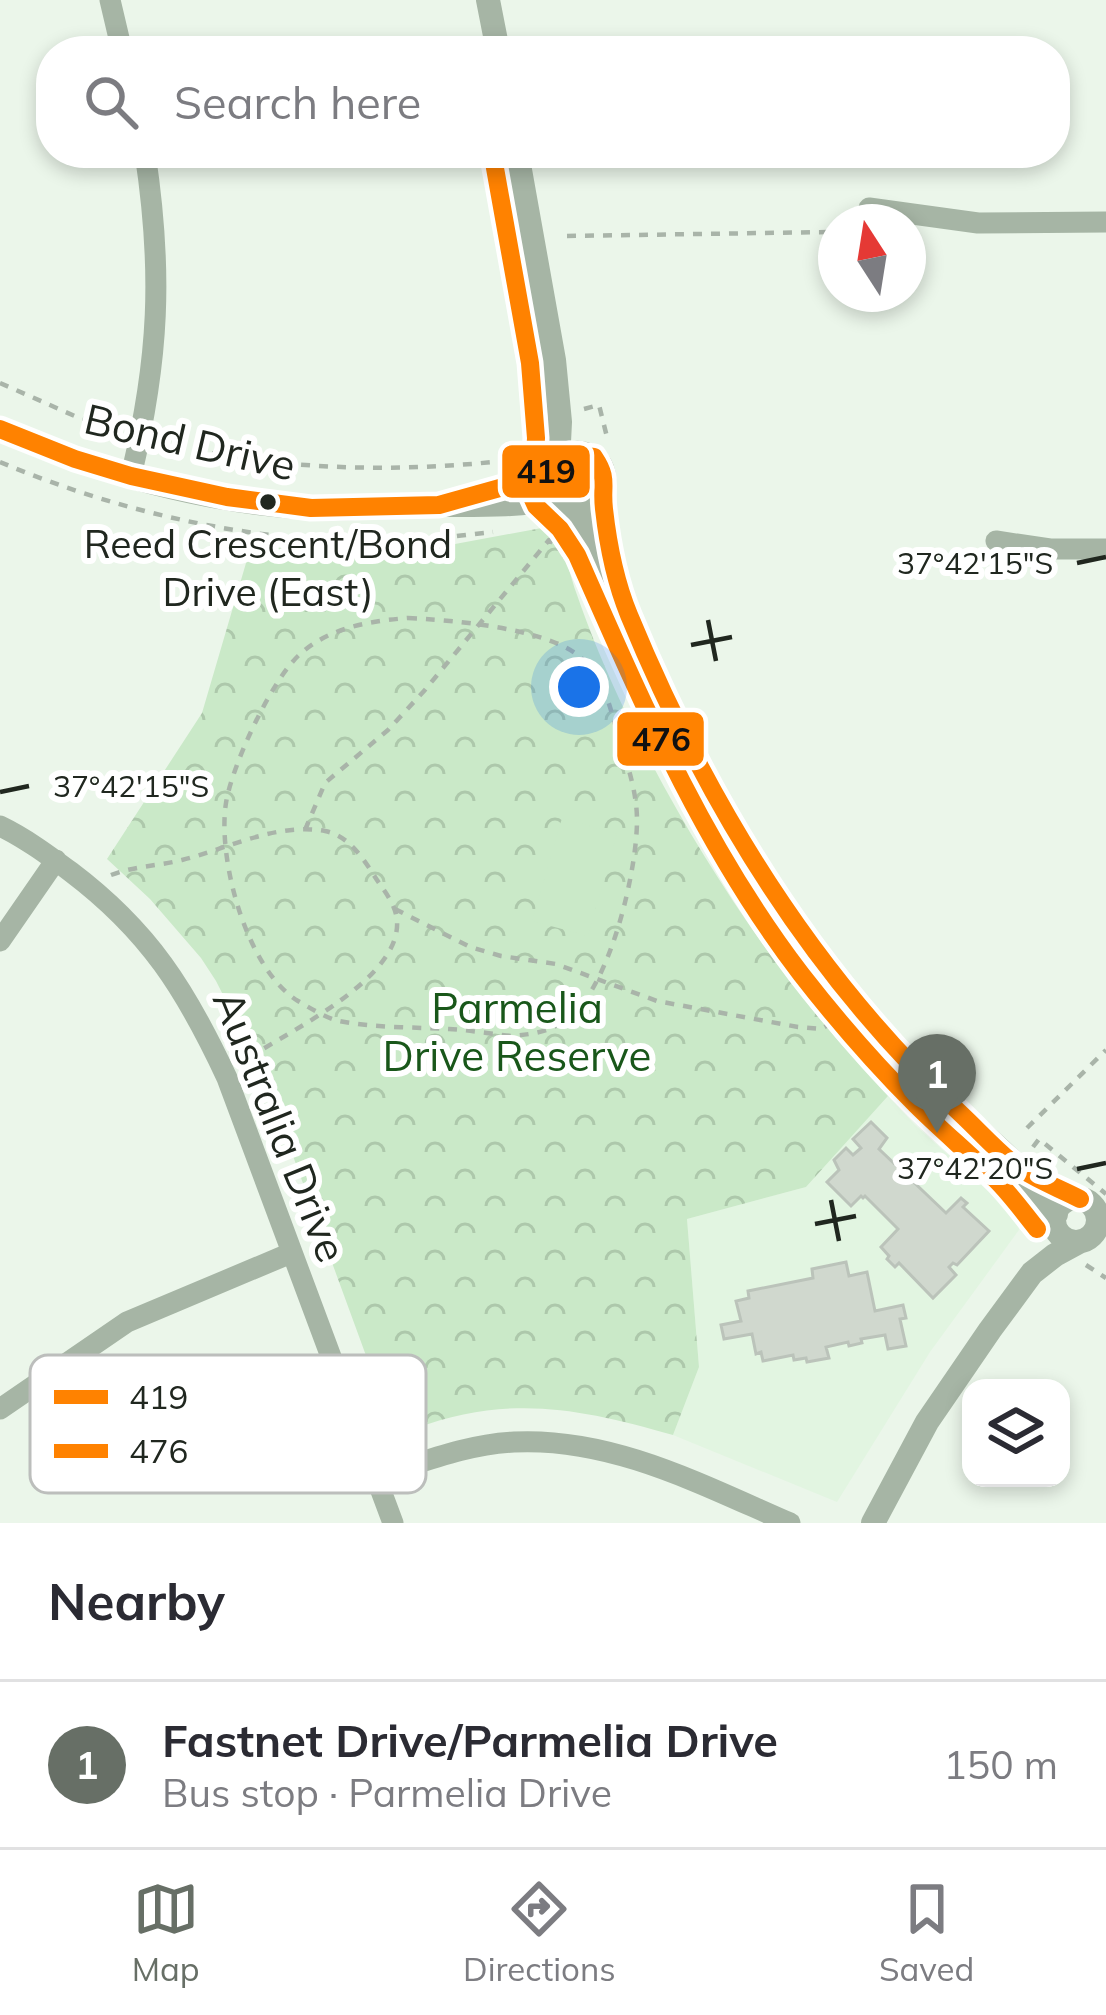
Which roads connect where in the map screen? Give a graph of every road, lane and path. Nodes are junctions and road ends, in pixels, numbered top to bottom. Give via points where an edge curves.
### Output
1 (110, 0) edge
2 (488, 0) edge
3 (118, 36) edge
4 (495, 36) edge
5 (147, 168) edge
6 (520, 168) edge
7 (926, 216) edge
8 (1106, 222) edge
9 (818, 232) edge
10 (567, 236) dead end
11 (554, 360) junction
12 (0, 383) edge
13 (0, 429) edge
14 (140, 437) junction
15 (586, 454) junction
16 (500, 461) dead end
17 (556, 464) junction
18 (131, 476) junction
19 (603, 489) junction
20 (565, 501) junction
21 (439, 505) junction
22 (558, 529) dead end
23 (996, 541) dead end
24 (1106, 549) edge
25 (617, 586) junction
26 (478, 626) junction
27 (0, 826) edge
28 (305, 830) junction
29 (226, 845) junction
30 (56, 860) junction
31 (106, 876) dead end
32 (394, 909) junction
33 (0, 941) edge
34 (597, 981) junction
35 (324, 1014) junction
36 (830, 1024) dead end
37 (1106, 1050) edge
38 (224, 1072) junction
39 (1027, 1128) dead end
40 (1018, 1167) junction
41 (1055, 1216) junction
42 (1094, 1224) edge
43 (291, 1253) junction
44 (1032, 1274) junction
45 (79, 1355) edge
46 (330, 1355) edge
47 (30, 1388) edge
48 (0, 1409) edge
49 (426, 1462) edge
50 (383, 1493) edge
51 (393, 1523) edge
52 (790, 1523) edge
53 (873, 1523) edge

1 - 3 street
2 - 4 street
5 - 14 street via 157,309
6 - 11 street
7 - 8 street
9 - 10 path
11 - 15 street
11 - 17 street
12 - 14 path
13 - 18 street, Bond Drive
14 - 16 path via 302,465
14 - 18 street
15 - 17 street
15 - 19 street via 604,472
17 - 20 street via 552,482
17 - 21 street, Bond Drive via 524,482
18 - 21 street, Bond Drive via 311,508
19 - 20 street via 583,505
19 - 25 street
20 - 21 street, Bond Drive
20 - 25 street via 598,543
22 - 26 path
23 - 24 street
25 - 40 street via 688,744 780,903 896,1048
26 - 28 path via 388,730 326,783
26 - 29 path via 376,621 316,641 298,656 268,698 236,770
26 - 34 path via 549,638 602,681 637,818 629,883
27 - 30 street, Australia Drive
28 - 29 path
28 - 32 path via 346,841
29 - 31 path
29 - 35 path via 258,957 293,998
30 - 33 street
30 - 38 street, Australia Drive via 155,951
32 - 34 path via 470,947
32 - 35 path via 394,942
34 - 35 path via 574,1014 538,1034
34 - 36 path via 759,1022
35 - 38 path
37 - 39 path
38 - 43 street, Australia Drive
40 - 41 street
40 - 42 street
40 - 42 path via 1039,1139
41 - 42 street via 1067,1201
41 - 42 street via 1061,1236
41 - 44 street
42 - 44 street
43 - 45 street via 127,1322
43 - 46 street, Australia Drive
44 - 53 street via 927,1422
47 - 48 street
49 - 52 street via 512,1442 595,1448
50 - 51 street, Australia Drive

